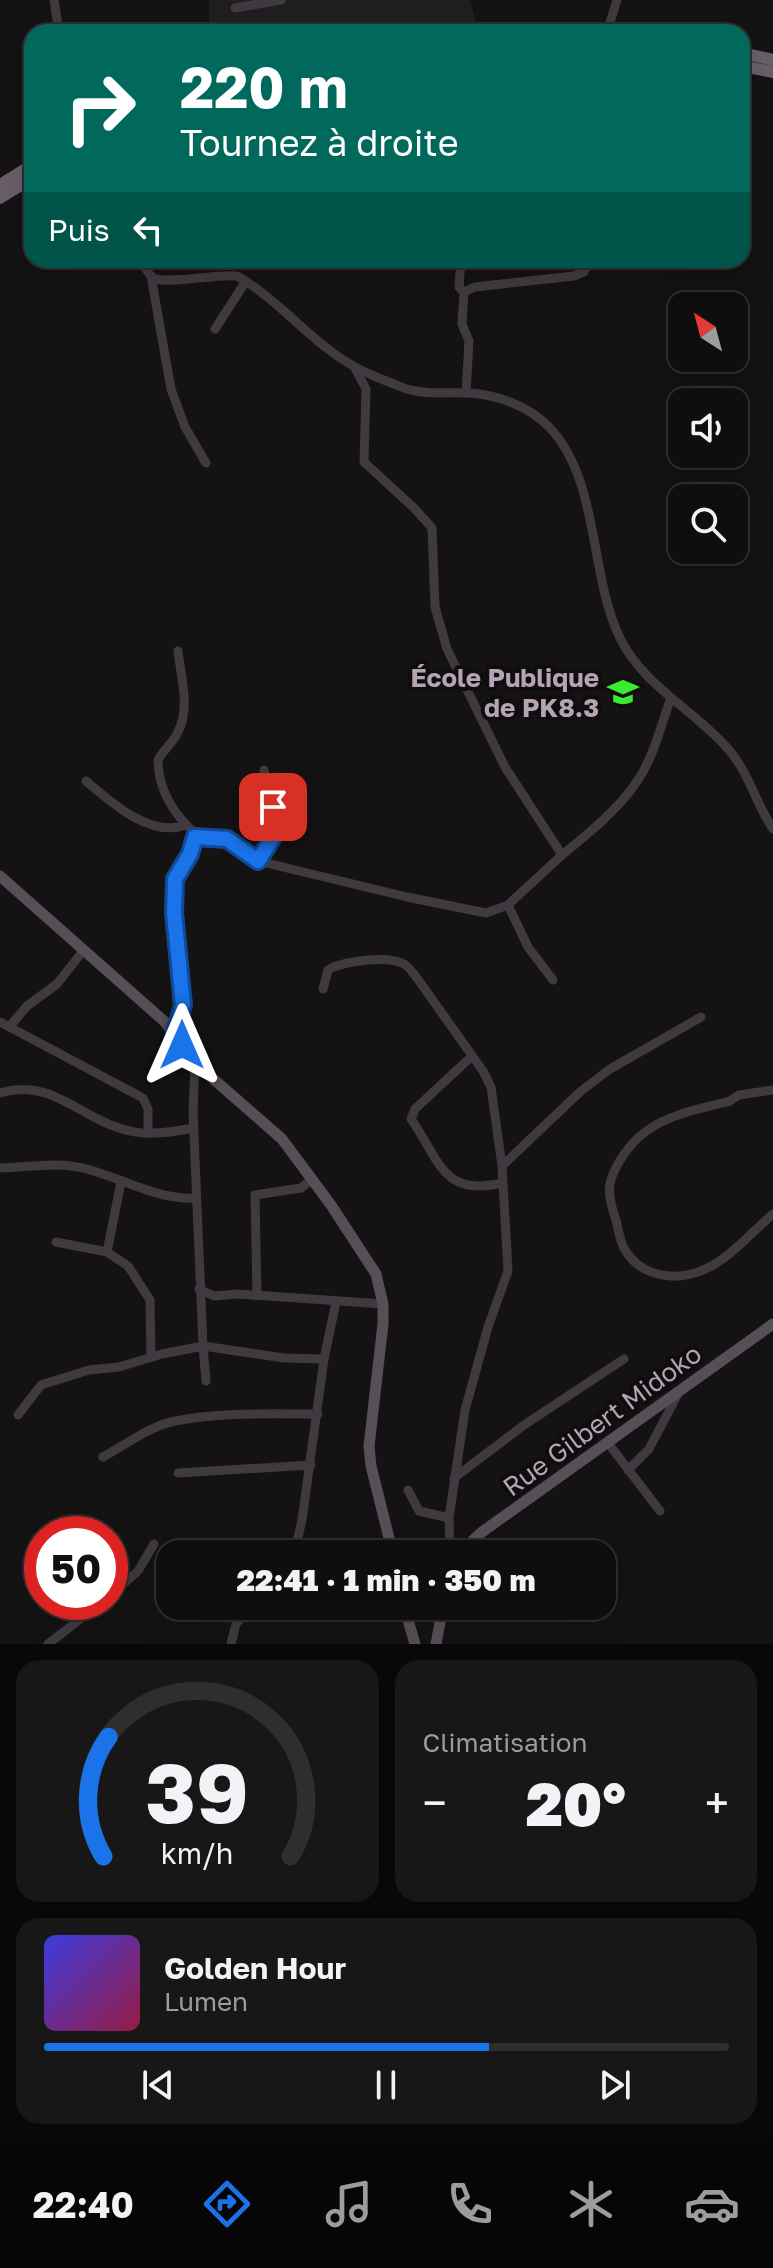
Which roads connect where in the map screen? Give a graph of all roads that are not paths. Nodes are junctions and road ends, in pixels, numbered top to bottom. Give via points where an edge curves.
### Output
1 (54, 0) edge
2 (281, 0) edge
3 (617, 0) edge
4 (235, 8) dead end
5 (615, 13) junction
6 (58, 24) edge
7 (610, 24) edge
8 (617, 24) edge
9 (750, 55) edge
10 (773, 60) edge
11 (750, 68) edge
12 (773, 72) edge
13 (24, 171) edge
14 (24, 173) edge
15 (0, 185) edge
16 (0, 198) edge
17 (146, 268) edge
18 (460, 268) edge
19 (586, 268) edge
20 (151, 276) junction
21 (246, 281) junction
22 (464, 292) junction
23 (215, 329) dead end
24 (355, 368) junction
25 (466, 393) junction
26 (206, 463) dead end
27 (178, 651) dead end
28 (671, 698) junction
29 (264, 770) dead end
30 (86, 781) dead end
31 (186, 825) junction
32 (773, 829) edge
33 (195, 837) junction
34 (562, 855) junction
35 (258, 861) junction
36 (0, 876) edge
37 (508, 905) junction
38 (83, 951) junction
39 (553, 980) dead end
40 (323, 989) dead end
41 (701, 1017) dead end
42 (5, 1024) edge
43 (175, 1033) junction
44 (472, 1056) junction
45 (195, 1063) junction
46 (773, 1090) edge
47 (0, 1093) edge
48 (193, 1128) junction
49 (148, 1132) junction
50 (502, 1166) junction
51 (0, 1168) edge
52 (312, 1179) junction
53 (121, 1182) junction
54 (502, 1183) junction
55 (196, 1198) junction
56 (773, 1214) edge
57 (56, 1242) dead end
58 (107, 1252) junction
59 (199, 1289) junction
60 (257, 1296) junction
61 (336, 1302) junction
62 (383, 1304) junction
63 (773, 1324) edge
64 (203, 1346) junction
65 (151, 1357) junction
66 (324, 1359) junction
67 (624, 1359) dead end
68 (206, 1381) dead end
69 (679, 1392) junction
70 (318, 1414) junction
71 (18, 1415) dead end
72 (608, 1443) junction
73 (103, 1457) dead end
74 (311, 1465) junction
75 (628, 1470) junction
76 (178, 1473) dead end
77 (454, 1478) junction
78 (408, 1490) dead end
79 (660, 1511) dead end
80 (449, 1518) junction
81 (297, 1540) edge
82 (390, 1540) edge
83 (450, 1540) edge
84 (473, 1540) edge
85 (154, 1544) dead end
86 (128, 1580) edge
87 (79, 1620) edge
88 (239, 1620) edge
89 (408, 1620) edge
90 (440, 1620) edge
91 (48, 1644) edge
92 (231, 1644) edge
93 (415, 1644) edge
94 (436, 1644) edge

1 - 6 street
2 - 4 street
3 - 5 street
5 - 7 street
5 - 8 street
9 - 10 highway
11 - 12 highway
13 - 15 highway
14 - 16 highway
17 - 20 street
18 - 22 street via 459,287
19 - 22 street via 574,276
20 - 21 street via 175,280 227,274
20 - 26 street via 171,389
21 - 23 street
21 - 24 street
22 - 25 street via 462,324 469,341
24 - 25 street via 409,390
24 - 34 street via 366,389 364,462 432,528 435,607 447,649 505,767
25 - 28 street via 494,396 527,411 564,447 591,521 620,638
27 - 31 street via 183,722 158,767 172,809
28 - 32 street via 729,750
28 - 34 street via 637,782
29 - 35 street via 275,825
30 - 31 street via 112,804 163,829
31 - 33 street
33 - 35 street via 227,839
33 - 43 street via 175,879 183,1005
34 - 37 street
35 - 37 street via 466,910 486,913
36 - 38 main road
37 - 39 street via 528,947
38 - 42 street via 57,984
38 - 43 main road
40 - 44 street via 328,970 339,964 405,964
41 - 50 street via 610,1069
42 - 49 street via 143,1098
43 - 45 main road
44 - 50 street via 491,1087
44 - 54 street via 415,1109 411,1119 455,1181 473,1188
45 - 48 street
45 - 52 main road via 267,1124
46 - 56 street via 739,1095 657,1125 638,1138 610,1184 624,1249 657,1276 692,1274 711,1265
47 - 49 street via 37,1089 111,1125
48 - 49 street
48 - 55 street
50 - 54 street
51 - 53 street via 65,1164
52 - 60 street via 301,1188 255,1195
52 - 62 main road via 376,1274
53 - 55 street
53 - 58 street
54 - 77 street via 508,1271 465,1410
55 - 59 street
57 - 58 street
58 - 65 street via 128,1266 150,1300
59 - 60 street via 214,1296
59 - 64 street
60 - 61 street
61 - 62 street
61 - 66 street
62 - 82 main road via 369,1446
63 - 69 main road, Rue Gilbert Midoko
64 - 65 street
64 - 66 street
64 - 68 street
65 - 71 street via 41,1385
66 - 70 street
67 - 77 street
69 - 72 main road, Rue Gilbert Midoko
69 - 75 street via 649,1449
70 - 73 street via 174,1421
70 - 74 street
72 - 75 street
72 - 84 main road, Rue Gilbert Midoko
74 - 76 street
74 - 81 street
75 - 79 street
77 - 80 street
78 - 80 street via 419,1511
80 - 83 street
85 - 86 street
87 - 91 street
88 - 92 street
89 - 93 main road
90 - 94 main road

